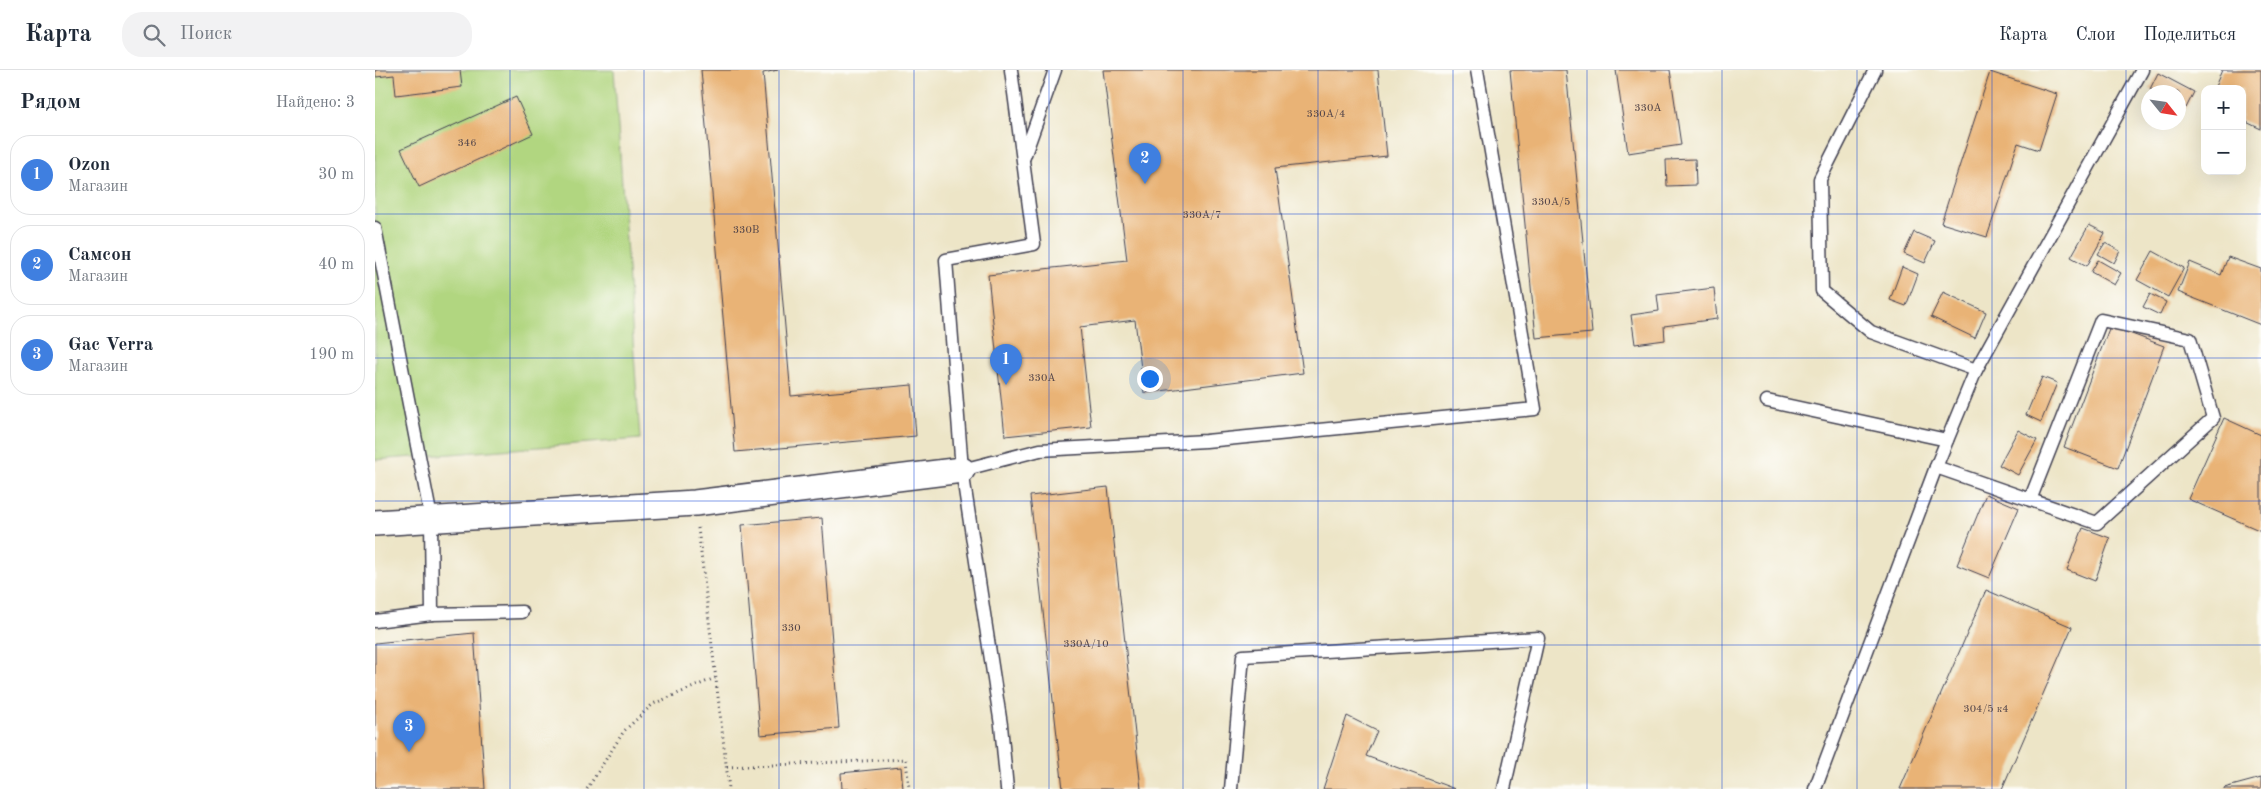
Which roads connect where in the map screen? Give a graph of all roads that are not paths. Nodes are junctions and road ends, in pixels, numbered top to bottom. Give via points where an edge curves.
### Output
1 (1011, 70) edge
2 (1055, 70) edge
3 (1477, 70) edge
4 (1875, 70) edge
5 (2142, 70) edge
6 (1023, 159) junction
7 (375, 228) edge
8 (1976, 370) junction
9 (1767, 401) dead end
10 (1947, 440) junction
11 (1936, 467) junction
12 (962, 470) junction
13 (2030, 500) junction
14 (431, 518) junction
15 (375, 523) edge
16 (522, 612) dead end
17 (432, 614) junction
18 (375, 621) edge
19 (1007, 789) edge
20 (1231, 789) edge
21 (1504, 789) edge
22 (1815, 789) edge

1 - 6 lane
2 - 6 lane
3 - 12 lane via 1535,409 1206,441 1040,450
4 - 8 lane via 1821,179 1822,291 1871,332
5 - 8 lane
6 - 12 lane via 1034,244 946,260
7 - 14 lane
8 - 10 lane
9 - 10 lane
10 - 11 lane
11 - 13 lane
11 - 22 lane
12 - 14 street via 695,503
12 - 19 lane via 1001,725
13 - 13 lane via 2097,523 2213,418 2190,339 2101,320
14 - 15 street
14 - 17 lane
16 - 17 lane
17 - 18 lane
20 - 21 lane via 1243,656 1538,638

